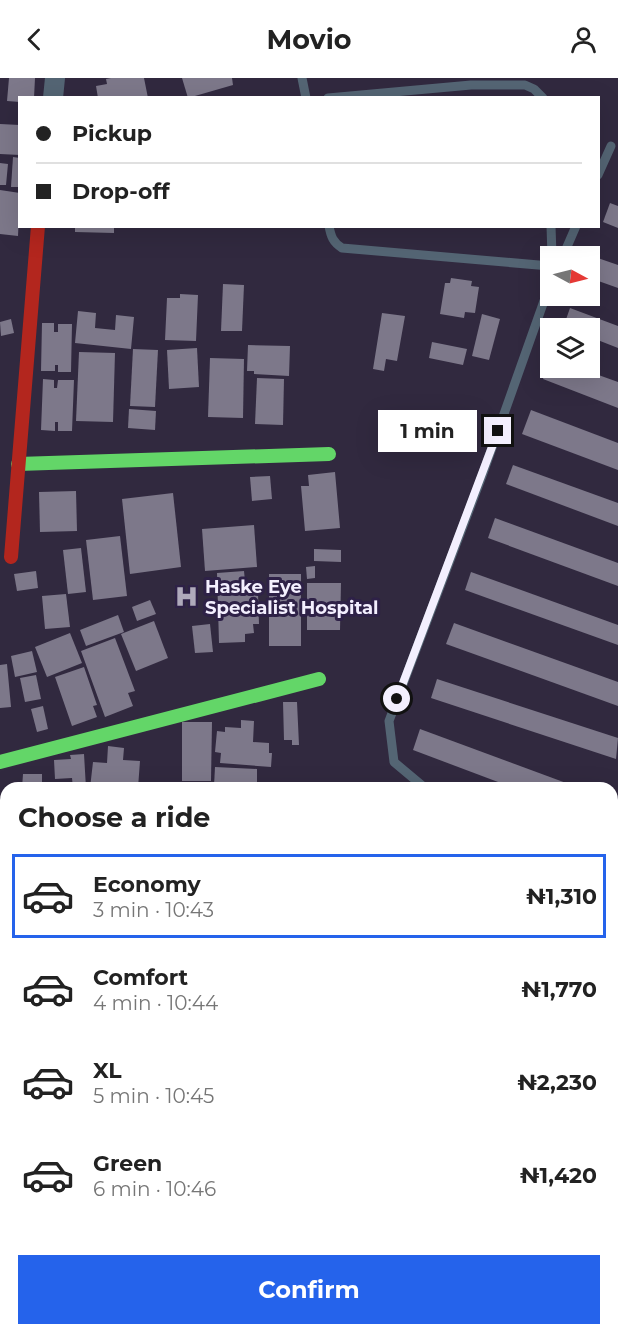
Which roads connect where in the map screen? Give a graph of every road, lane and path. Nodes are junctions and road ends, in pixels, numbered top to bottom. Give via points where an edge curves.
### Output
1 (55, 78) edge
2 (302, 78) edge
3 (52, 96) edge
4 (306, 96) edge
5 (350, 96) edge
6 (542, 96) edge
7 (611, 146) dead end
8 (600, 171) edge
9 (38, 228) edge
10 (329, 228) edge
11 (551, 228) edge
12 (575, 228) edge
13 (552, 246) edge
14 (567, 246) edge
15 (540, 265) edge
16 (543, 306) edge
17 (329, 454) dead end
18 (18, 464) junction
19 (11, 557) dead end
20 (319, 679) dead end
21 (0, 762) edge
22 (418, 782) edge

1 - 3 street
2 - 4 lane
5 - 6 lane via 471,85 525,85
7 - 8 lane
9 - 18 street
10 - 15 lane via 335,244 342,248
11 - 13 lane
12 - 14 lane
16 - 22 lane via 389,721 394,762
17 - 18 street
18 - 19 street
20 - 21 street

